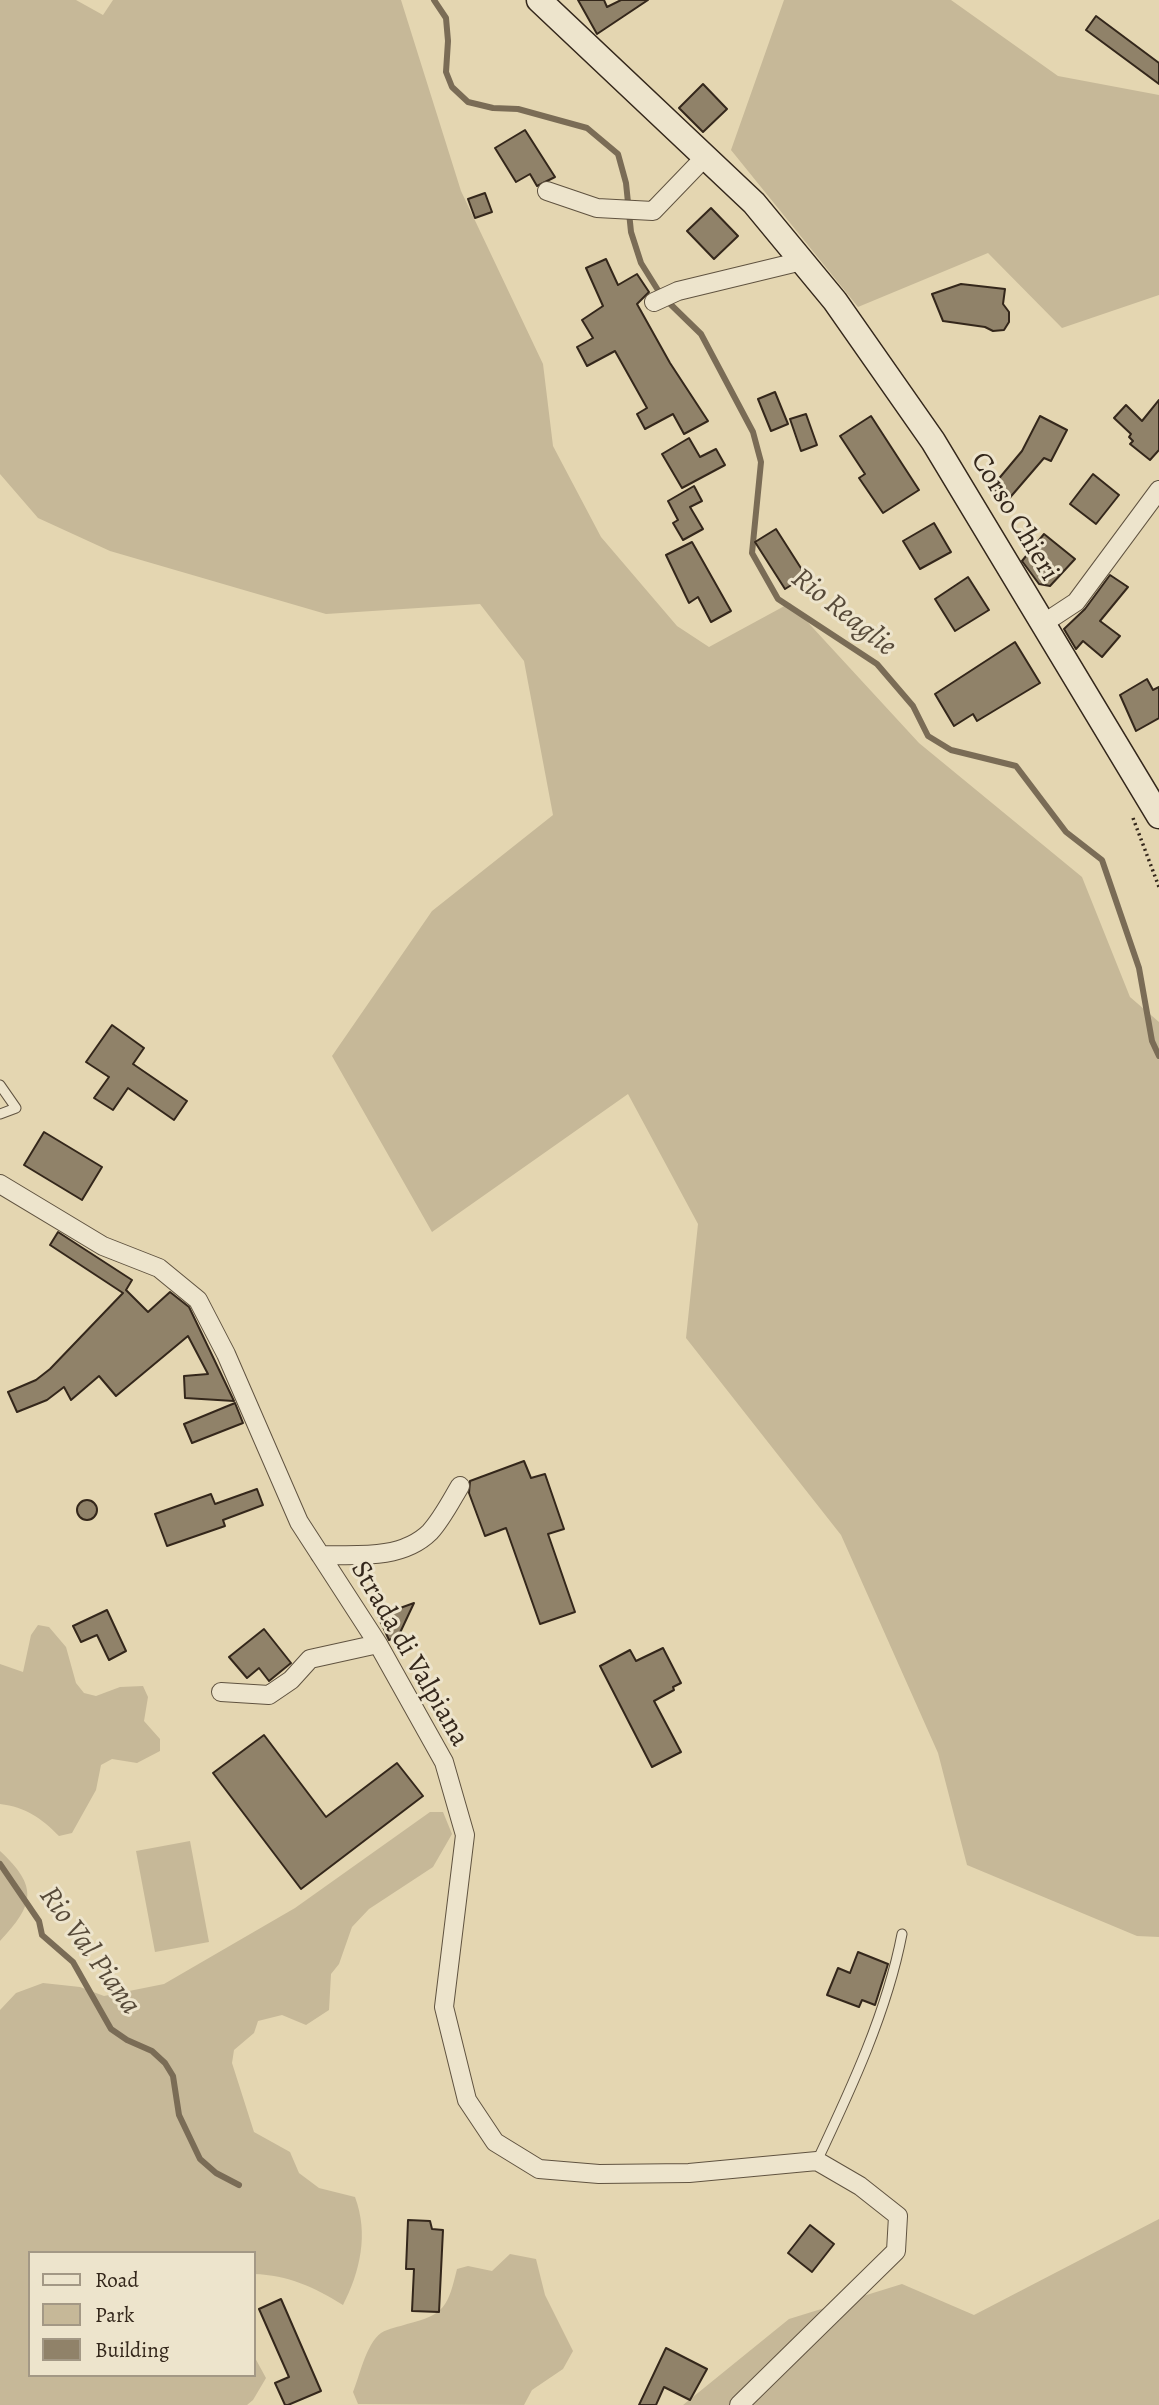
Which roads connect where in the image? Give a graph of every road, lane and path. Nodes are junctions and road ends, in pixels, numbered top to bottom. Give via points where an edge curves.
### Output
1 (539, 0) edge
2 (705, 157) junction
3 (547, 191) dead end
4 (802, 261) junction
5 (654, 302) dead end
6 (1159, 490) edge
7 (1044, 624) junction
8 (1132, 815) dead end
9 (1159, 816) edge
10 (1159, 887) edge
11 (0, 1085) edge
12 (0, 1114) edge
13 (0, 1184) edge
14 (460, 1486) dead end
15 (320, 1555) junction
16 (377, 1644) junction
17 (221, 1692) dead end
18 (902, 1934) dead end
19 (817, 2161) junction
20 (739, 2405) edge

1 - 2 main road, Corso Chieri
2 - 3 street via 653,211 644,213 597,208
2 - 4 main road, Corso Chieri via 754,203
4 - 5 street via 678,291
4 - 7 main road, Corso Chieri via 933,440
6 - 7 street via 1076,602
7 - 9 main road, Corso Chieri
8 - 10 path
11 - 12 lane via 16,1108
13 - 15 street, Strada di Valpiana via 103,1246 159,1268 198,1300 299,1522
14 - 15 street via 429,1533 399,1550 366,1556
15 - 16 street, Strada di Valpiana
16 - 17 street via 310,1659 270,1695
16 - 19 street, Strada di Valpiana via 444,1762 465,1835 444,2007 467,2100 495,2142 539,2169 599,2174 689,2173
18 - 19 lane via 851,2090
19 - 20 street via 898,2216 896,2251

